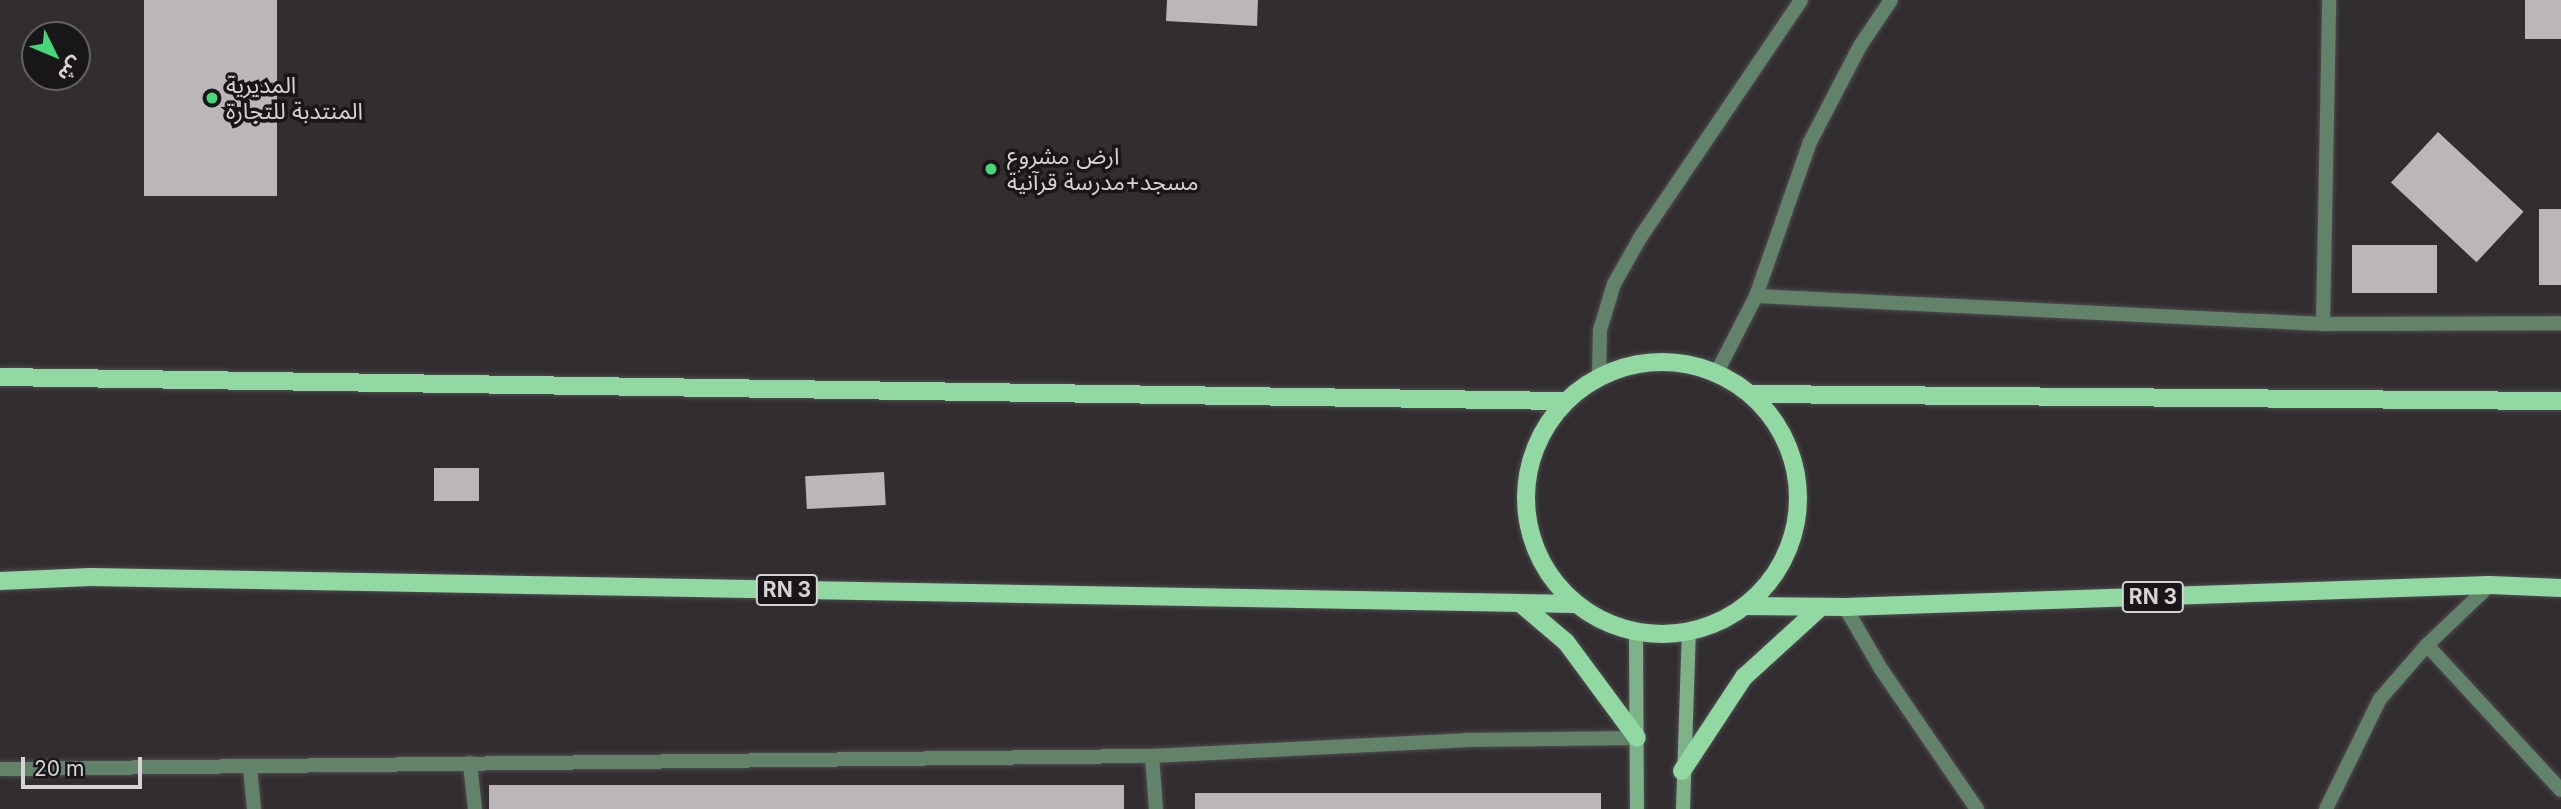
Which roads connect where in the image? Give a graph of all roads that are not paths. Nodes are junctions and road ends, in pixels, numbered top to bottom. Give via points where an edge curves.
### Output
1 (1801, 0) edge
2 (1891, 0) edge
3 (2329, 0) edge
4 (1756, 296) junction
5 (2561, 323) edge
6 (2323, 324) junction
7 (1717, 372) junction
8 (0, 377) edge
9 (1599, 377) junction
10 (1752, 394) junction
11 (1566, 401) junction
12 (2561, 401) edge
13 (0, 581) edge
14 (2490, 585) junction
15 (2561, 588) edge
16 (1521, 604) junction
17 (1574, 604) junction
18 (1746, 606) junction
19 (1821, 607) junction
20 (1846, 607) junction
21 (1636, 632) junction
22 (1689, 632) junction
23 (2427, 645) junction
24 (1637, 738) junction
25 (1152, 756) junction
26 (470, 763) junction
27 (250, 768) junction
28 (0, 769) edge
29 (1682, 771) junction
30 (2561, 790) edge
31 (254, 809) edge
32 (475, 809) edge
33 (1156, 809) edge
34 (1637, 809) edge
35 (1683, 809) edge
36 (1977, 809) edge
37 (2326, 809) edge

1 - 9 street via 1640,238 1615,284 1600,330
2 - 4 street via 1860,46 1810,142
3 - 6 street
4 - 6 street
4 - 7 street
5 - 6 street
7 - 9 main road via 1678,362 1637,363
7 - 10 main road
8 - 11 main road
9 - 11 main road
10 - 12 main road
10 - 18 main road via 1778,424 1794,460 1799,501 1792,541 1774,577
11 - 17 main road via 1539,438 1526,481 1528,527 1545,569
13 - 16 main road, RN 3 via 90,577
14 - 15 main road, RN 3
14 - 20 main road, RN 3
14 - 23 street
16 - 17 main road, RN 3
16 - 24 main road via 1566,642
17 - 21 main road via 1603,622
18 - 19 main road, RN 3
18 - 22 main road
19 - 20 main road, RN 3
19 - 29 main road via 1744,677
20 - 36 street via 1881,669
21 - 22 main road
21 - 24 main road
22 - 29 main road
23 - 30 street
23 - 37 street via 2380,699
24 - 25 street via 1465,740
24 - 34 main road
25 - 26 street
25 - 33 street
26 - 27 street
26 - 32 street
27 - 28 street
27 - 31 street
29 - 35 main road

